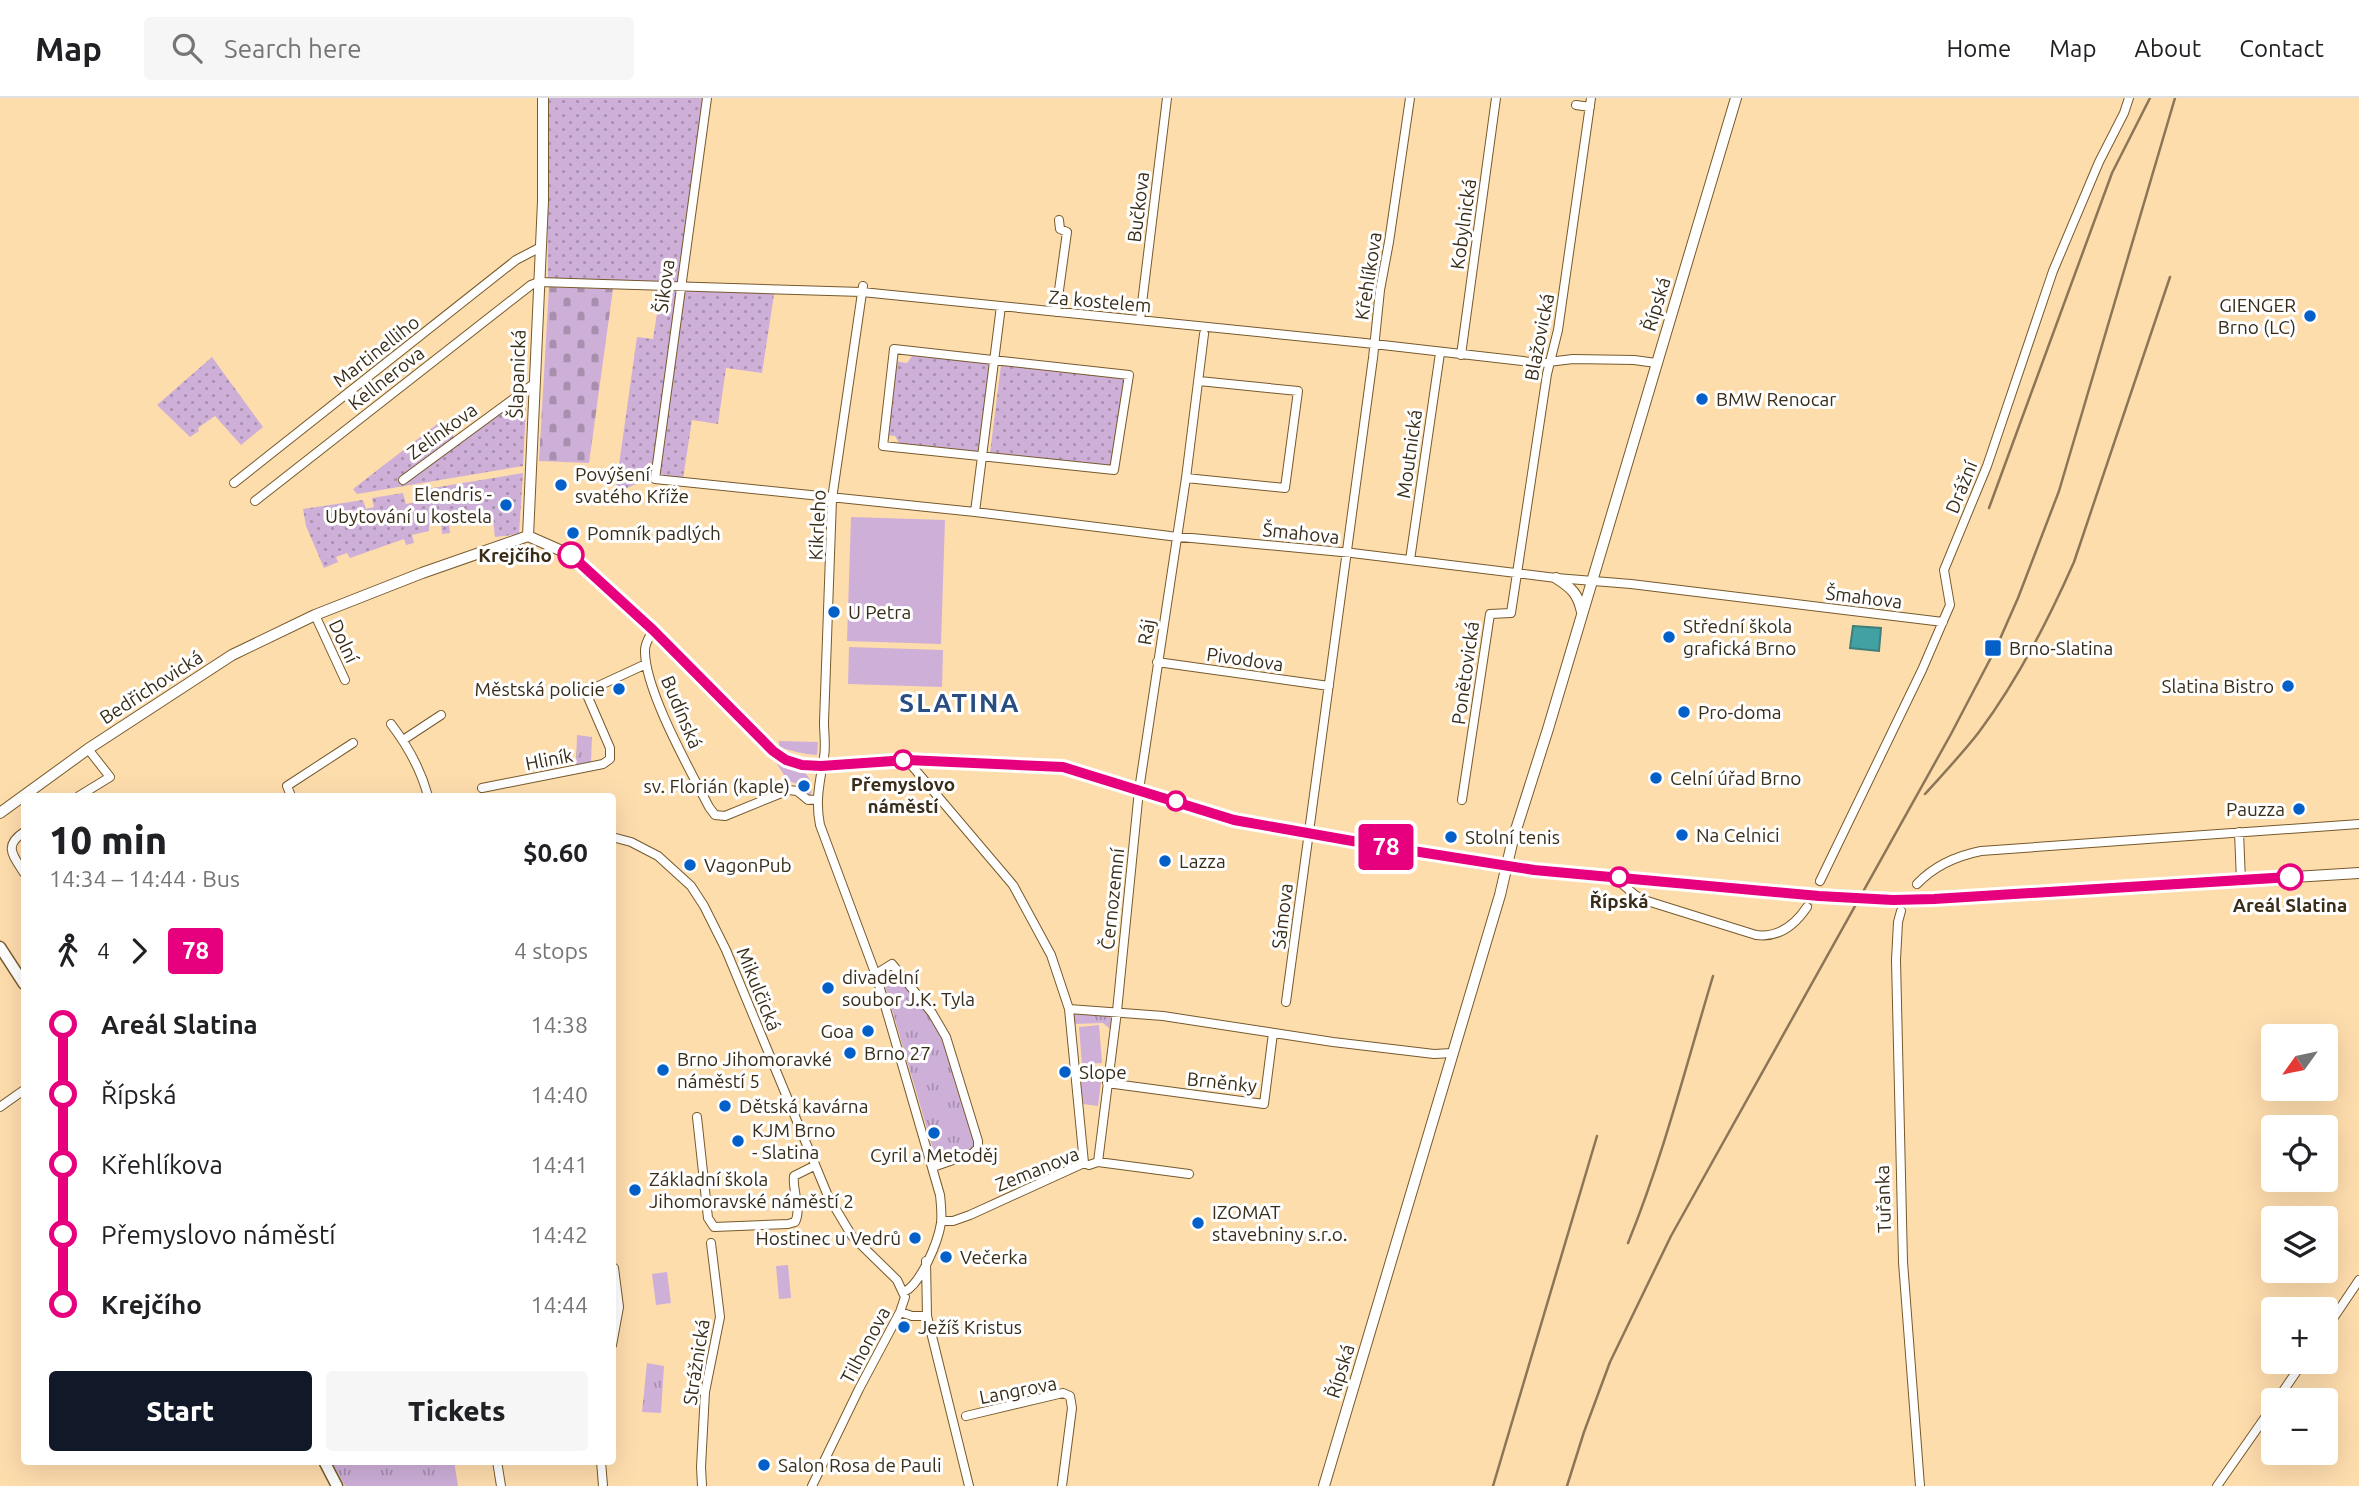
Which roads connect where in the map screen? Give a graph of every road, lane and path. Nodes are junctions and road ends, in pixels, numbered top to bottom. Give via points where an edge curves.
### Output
1 (543, 98) edge
2 (707, 98) edge
3 (1167, 98) edge
4 (1410, 98) edge
5 (1496, 98) edge
6 (1736, 98) edge
7 (2129, 98) edge
8 (1591, 102) edge
9 (1576, 104) dead end
10 (1059, 220) dead end
11 (539, 248) junction
12 (539, 282) junction
13 (680, 287) junction
14 (862, 289) junction
15 (1001, 306) junction
16 (1056, 312) junction
17 (1140, 320) junction
18 (1204, 334) dead end
19 (1374, 344) junction
20 (1440, 353) junction
21 (1461, 355) junction
22 (995, 360) junction
23 (1550, 363) junction
24 (1656, 363) junction
25 (1199, 382) junction
26 (535, 383) junction
27 (982, 458) junction
28 (1186, 478) junction
29 (655, 479) joint
30 (402, 480) dead end
31 (234, 483) dead end
32 (832, 499) junction
33 (255, 500) dead end
34 (975, 512) junction
35 (1177, 535) junction
36 (528, 536) junction
37 (1347, 553) junction
38 (1410, 560) junction
39 (1519, 572) junction
40 (1556, 579) junction
41 (1593, 580) junction
42 (315, 615) junction
43 (1582, 616) junction
44 (1943, 622) junction
45 (653, 630) junction
46 (1157, 662) junction
47 (646, 664) junction
48 (345, 680) dead end
49 (1329, 686) junction
50 (441, 715) dead end
51 (391, 724) dead end
52 (403, 740) junction
53 (353, 743) dead end
54 (88, 749) junction
55 (907, 760) junction
56 (821, 766) junction
57 (482, 788) dead end
58 (1139, 790) junction
59 (28, 793) edge
60 (84, 793) edge
61 (290, 793) edge
62 (427, 793) edge
63 (21, 798) edge
64 (818, 799) junction
65 (1462, 800) dead end
66 (0, 813) edge
67 (2359, 824) edge
68 (2239, 832) junction
69 (1308, 833) junction
70 (21, 834) edge
71 (616, 838) edge
72 (1507, 866) junction
73 (21, 868) edge
74 (2359, 873) edge
75 (1614, 877) junction
76 (1820, 881) tunnel mouth
77 (2241, 881) junction
78 (1917, 884) dead end
79 (1807, 906) tunnel mouth
80 (1901, 911) dead end
81 (0, 947) edge
82 (876, 974) junction
83 (21, 979) edge
84 (1286, 1002) dead end
85 (1069, 1009) junction
86 (1117, 1011) junction
87 (1273, 1032) junction
88 (1452, 1053) junction
89 (1107, 1083) junction
90 (21, 1092) edge
91 (0, 1107) edge
92 (697, 1117) dead end
93 (1098, 1162) junction
94 (1084, 1163) junction
95 (814, 1166) junction
96 (933, 1167) junction
97 (1189, 1174) dead end
98 (941, 1221) junction
99 (711, 1243) dead end
100 (926, 1261) junction
101 (2359, 1280) edge
102 (616, 1284) edge
103 (904, 1292) junction
104 (2338, 1311) edge
105 (900, 1312) junction
106 (928, 1316) junction
107 (616, 1323) edge
108 (966, 1416) dead end
109 (2261, 1423) edge
110 (326, 1465) edge
111 (498, 1465) edge
112 (601, 1465) edge
113 (337, 1486) edge
114 (502, 1486) edge
115 (603, 1486) edge
116 (702, 1486) edge
117 (812, 1486) edge
118 (969, 1486) edge
119 (1062, 1486) edge
120 (1324, 1486) edge
121 (1920, 1486) edge
122 (2217, 1486) edge

1 - 11 street, Šlapanická
2 - 13 street, Šikova
3 - 17 street, Bučkova
4 - 19 street, Křehlíkova
5 - 21 street, Kobylnická
6 - 24 street, Řípská
7 - 44 street, Drážní via 2053,271 1987,466 1944,570 1950,605
8 - 9 street, Blažovická
8 - 23 street, Blažovická
10 - 16 street via 1060,229 1067,232
11 - 12 street, Šlapanická
11 - 31 street, Martinelliho via 516,260
12 - 13 street, Za kostelem
12 - 26 street, Šlapanická
12 - 33 street, Kellnerova
13 - 14 street, Za kostelem
13 - 29 street, Šikova
14 - 15 street, Za kostelem
14 - 32 street, Kikrleho
15 - 16 street, Za kostelem
15 - 22 street
16 - 17 street, Za kostelem
17 - 19 street, Za kostelem
18 - 25 street, Ráj
19 - 20 street, Za kostelem
19 - 37 street, Křehlíkova
20 - 21 street, Za kostelem
20 - 38 street, Moutnická
21 - 23 street, Za kostelem
22 - 27 street
22 - 27 street via 894,349 883,446
22 - 27 street via 1129,375 1114,470
23 - 24 street, Za kostelem via 1573,359
23 - 39 street, Blažovická
24 - 41 street, Řípská
25 - 28 street, Ráj
25 - 28 street via 1298,391 1285,488
26 - 30 street, Zelinkova
26 - 36 street, Šlapanická
27 - 34 street
28 - 35 street, Ráj
29 - 32 street, Šmahova
32 - 34 street, Šmahova
32 - 56 street, Kikrleho
34 - 35 street, Šmahova
35 - 37 street, Šmahova
35 - 46 street, Ráj
36 - 42 street
36 - 45 street via 571,555
37 - 38 street, Šmahova
37 - 49 street, Křehlíkova
38 - 39 street, Šmahova
39 - 40 street, Šmahova
39 - 65 street, Ponětovická via 1511,613 1490,614
40 - 41 street, Šmahova
40 - 43 street via 1578,595
41 - 43 street, Řípská
41 - 44 street, Šmahova
42 - 48 street, Dolní
42 - 54 street, Bedřichovická via 232,655
43 - 72 street, Řípská
44 - 76 street, Drážní
45 - 47 street, Budínská via 644,646
45 - 56 street via 773,751 802,765
46 - 49 street, Pivodova
46 - 58 street, Ráj
47 - 57 street, Hliník via 587,695 610,748 610,759
47 - 64 street, Budínská via 656,698 715,816 789,790 808,800
49 - 69 street, Křehlíkova
50 - 52 street
51 - 52 street
52 - 62 street
53 - 61 street via 287,786
54 - 59 street, Bedřichovická
54 - 60 street, Bedřichovická via 110,777
55 - 56 street
55 - 58 street via 1063,767
55 - 85 street via 1013,885 1051,955
56 - 64 street
58 - 69 street via 1234,820
58 - 86 street, Černozemní
63 - 66 street, Bedřichovická
64 - 82 street via 820,825
67 - 68 street
68 - 77 street
68 - 78 street via 1981,851 1948,860
69 - 72 street
69 - 84 street, Sámova
70 - 73 street via 11,847
71 - 95 street, Mikulčická via 658,856 691,886 704,906
72 - 75 street
72 - 88 street, Řípská
74 - 77 street
75 - 77 street, bridge via 1893,900
75 - 79 street via 1644,900 1756,935 1783,931
80 - 121 street, Tuřanka via 1896,960 1903,1262
81 - 83 main road
82 - 96 street
82 - 96 street via 892,964 932,1013 946,1037 969,1110 978,1149
85 - 86 street
85 - 94 street
86 - 87 street
86 - 89 street, Černozemní
87 - 88 street
87 - 89 street, Brněnky via 1264,1104
88 - 120 street, Řípská
89 - 93 street, Černozemní
90 - 91 street
92 - 95 street via 708,1218 716,1227 795,1222 794,1176
93 - 94 street, Zemanova
93 - 97 street, Zemanova
94 - 98 street, Zemanova via 961,1219
95 - 103 street, Mikulčická via 848,1230
96 - 98 street
98 - 100 street, Tilhonova
99 - 116 street, Strážnická via 720,1317 705,1392
100 - 103 street, Tilhonova via 914,1286
100 - 106 street
101 - 104 street
102 - 107 street
103 - 105 street, Tilhonova
105 - 106 street
105 - 117 street, Tilhonova
106 - 118 street
108 - 119 street, Langrova via 1063,1393 1070,1396
109 - 122 street
110 - 113 main road
111 - 114 street
112 - 115 street

